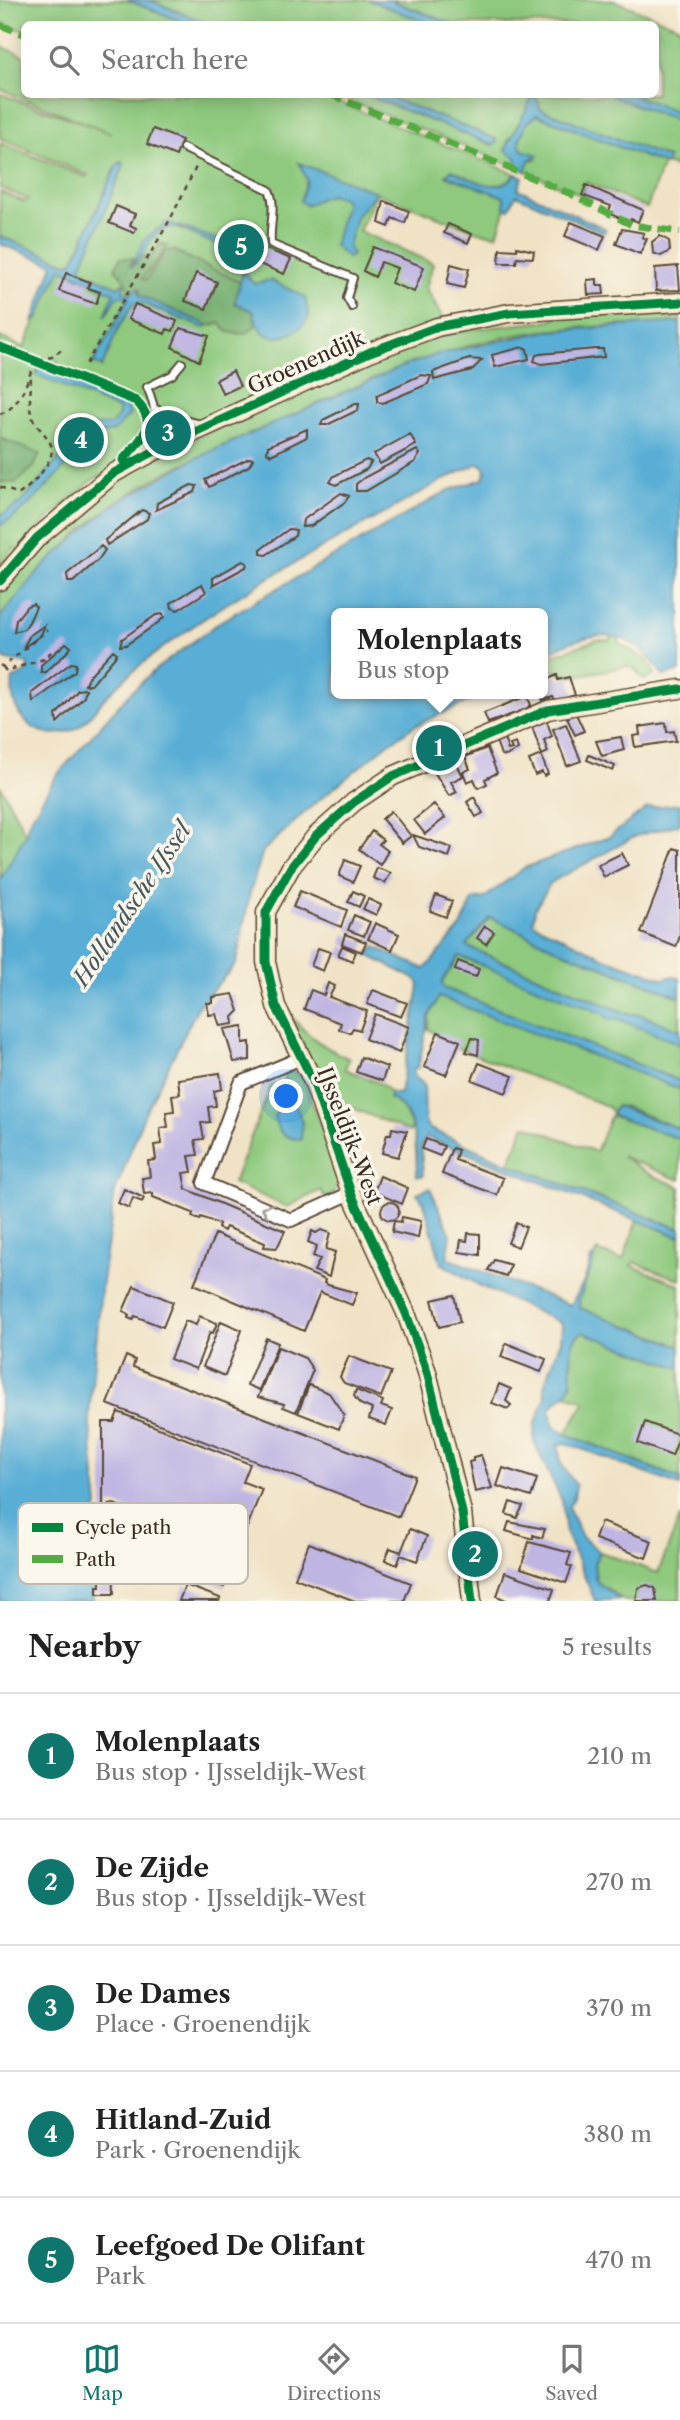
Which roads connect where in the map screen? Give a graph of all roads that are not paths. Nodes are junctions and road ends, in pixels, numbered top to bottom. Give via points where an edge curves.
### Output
1 (183, 148) dead end
2 (680, 302) edge
3 (352, 307) dead end
4 (182, 363) dead end
5 (156, 409) junction
6 (210, 425) junction
7 (140, 458) junction
8 (0, 581) edge
9 (680, 689) edge
10 (301, 1058) junction
11 (351, 1193) junction
12 (472, 1601) edge

1 - 3 lane via 269,190 273,199 271,244 352,278 346,298
2 - 6 street, Groenendijk via 509,313 438,327 340,365
4 - 5 lane via 172,375 147,387
5 - 6 lane
5 - 7 lane via 154,430
6 - 7 street, Groenendijk
7 - 8 street, Groenendijk via 86,493 37,538
9 - 10 street, IJsseldijk-West via 548,710 393,776 333,819 291,867 266,912 270,985
10 - 11 street, IJsseldijk-West via 322,1103
11 -> 10 street via 290,1220 204,1183 241,1083
11 - 12 street, IJsseldijk-West via 428,1372 462,1512

